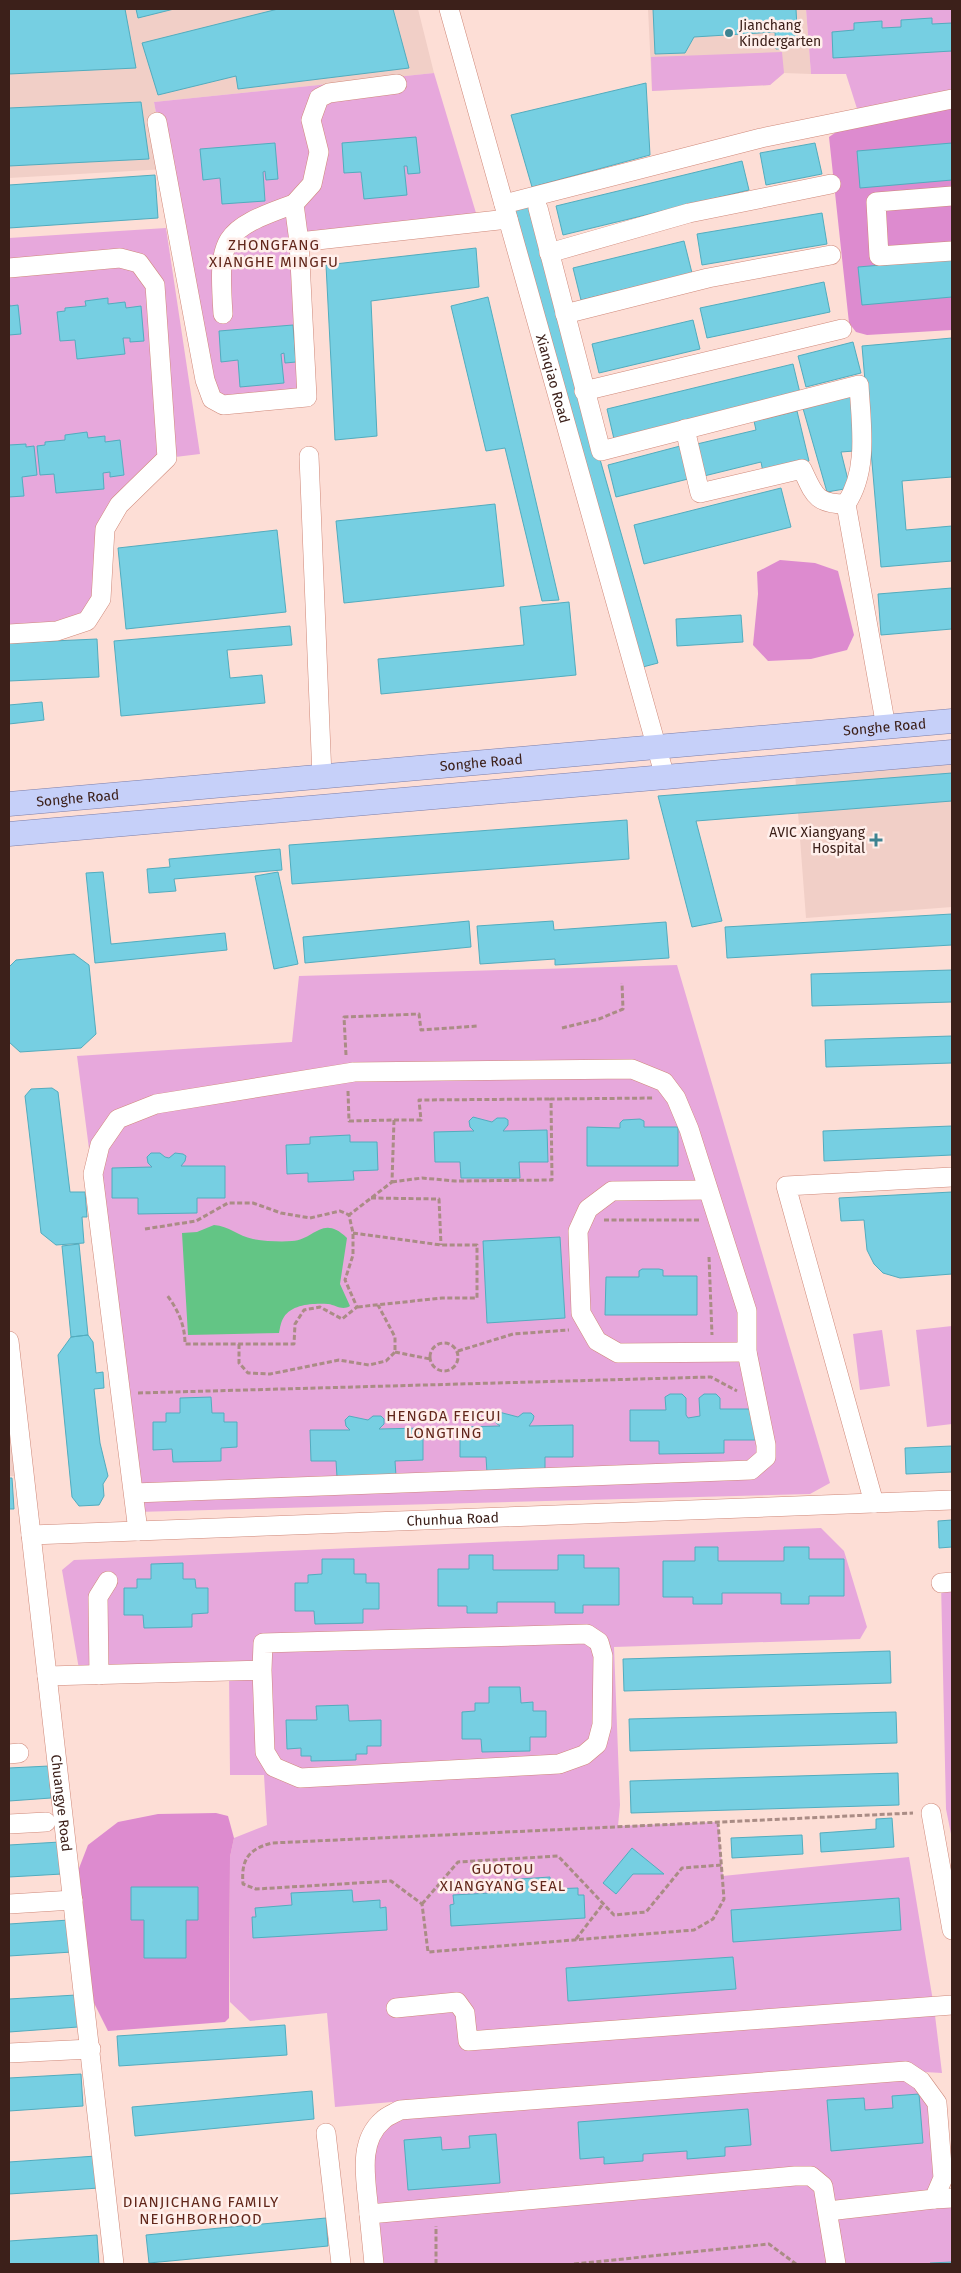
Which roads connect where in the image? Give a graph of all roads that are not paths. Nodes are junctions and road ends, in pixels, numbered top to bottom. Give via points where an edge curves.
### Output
1 (449, 9) edge
2 (397, 84) dead end
3 (952, 99) edge
4 (157, 122) dead end
5 (831, 184) dead end
6 (952, 196) edge
7 (294, 204) junction
8 (538, 208) dead end
9 (506, 212) junction
10 (299, 242) junction
11 (952, 251) edge
12 (549, 253) junction
13 (831, 255) dead end
14 (9, 268) edge
15 (223, 314) dead end
16 (565, 314) junction
17 (842, 329) dead end
18 (584, 392) junction
19 (685, 429) junction
20 (309, 456) dead end
21 (846, 504) junction
22 (9, 634) edge
23 (952, 721) edge
24 (886, 727) junction
25 (656, 747) junction
26 (952, 752) edge
27 (322, 777) junction
28 (666, 777) junction
29 (9, 804) edge
30 (9, 834) edge
31 (952, 1177) edge
32 (708, 1190) junction
33 (9, 1341) edge
34 (746, 1352) junction
35 (12, 1395) edge
36 (134, 1493) junction
37 (952, 1500) edge
38 (874, 1503) junction
39 (138, 1531) junction
40 (31, 1535) junction
41 (108, 1582) dead end
42 (262, 1670) junction
43 (98, 1675) junction
44 (48, 1676) junction
45 (931, 1813) road end
46 (46, 1822) dead end
47 (9, 1824) edge
48 (73, 1900) junction
49 (9, 1904) edge
50 (952, 1930) edge
51 (952, 2005) edge
52 (396, 2008) dead end
53 (91, 2049) junction
54 (9, 2053) edge
55 (326, 2133) dead end
56 (943, 2198) edge
57 (828, 2211) junction
58 (370, 2214) junction
59 (114, 2264) edge
60 (341, 2264) edge
61 (374, 2264) edge
62 (836, 2264) edge

1 - 9 street, Xianqiao Road
2 - 7 street via 329,93 319,98 311,120 319,152 312,184
3 - 9 street via 761,138
4 - 10 street via 205,380 212,399 223,405 307,397
5 - 12 street via 689,213
6 - 11 street via 876,202 879,256
7 - 10 street
7 - 15 street via 260,216 237,229 225,246 220,270
8 - 12 street
9 - 10 street
9 - 25 street, Xianqiao Road
12 - 16 street
13 - 16 street via 708,278
14 - 22 street via 120,258 139,263 155,285 167,458 119,505 105,529 101,599 87,621 57,631
16 - 18 street
17 - 18 street
18 - 19 street via 601,451
19 - 21 street via 700,493 802,469 814,494 828,504
19 - 21 street via 859,385 862,448 854,490
20 - 27 street
21 - 24 street
23 - 24 main road, Songhe Road
24 - 25 main road, Songhe Road
25 - 27 main road, Songhe Road
25 - 28 street, Xianqiao Road
26 - 28 main road
27 - 29 main road, Songhe Road
28 - 30 main road
31 - 38 street via 786,1186
32 - 34 street via 746,1312
32 - 34 street via 612,1190 588,1209 578,1231 581,1313 597,1341 618,1353
32 - 36 street via 676,1098 664,1082 632,1069 347,1073 156,1104 118,1120 100,1145 93,1174
33 - 35 street, Chuangye Road
34 - 36 street via 766,1445 766,1458 751,1470
35 - 40 street, Chuangye Road
36 - 39 street
37 - 38 street
38 - 39 street, Chunhua Road
39 - 40 street, Chunhua Road
40 - 44 street, Chuangye Road
41 - 43 street via 98,1597
42 - 42 street via 265,1752 274,1767 300,1778 559,1764 584,1755 597,1744 602,1725 603,1656 599,1642 587,1634 263,1643
42 - 43 street
43 - 44 street
44 - 48 street, Chuangye Road
45 - 50 street
46 - 47 street
48 - 49 street
48 - 53 street, Chuangye Road
51 - 52 street via 468,2041 466,2014 457,2002
53 - 54 street
53 - 59 street, Chuangye Road
55 - 60 street
56 - 57 street
56 - 58 street via 937,2104 921,2081 906,2071 400,2110 383,2119 369,2136 365,2157
57 - 58 street via 824,2186 811,2176 795,2176
57 - 62 street
58 - 61 street

